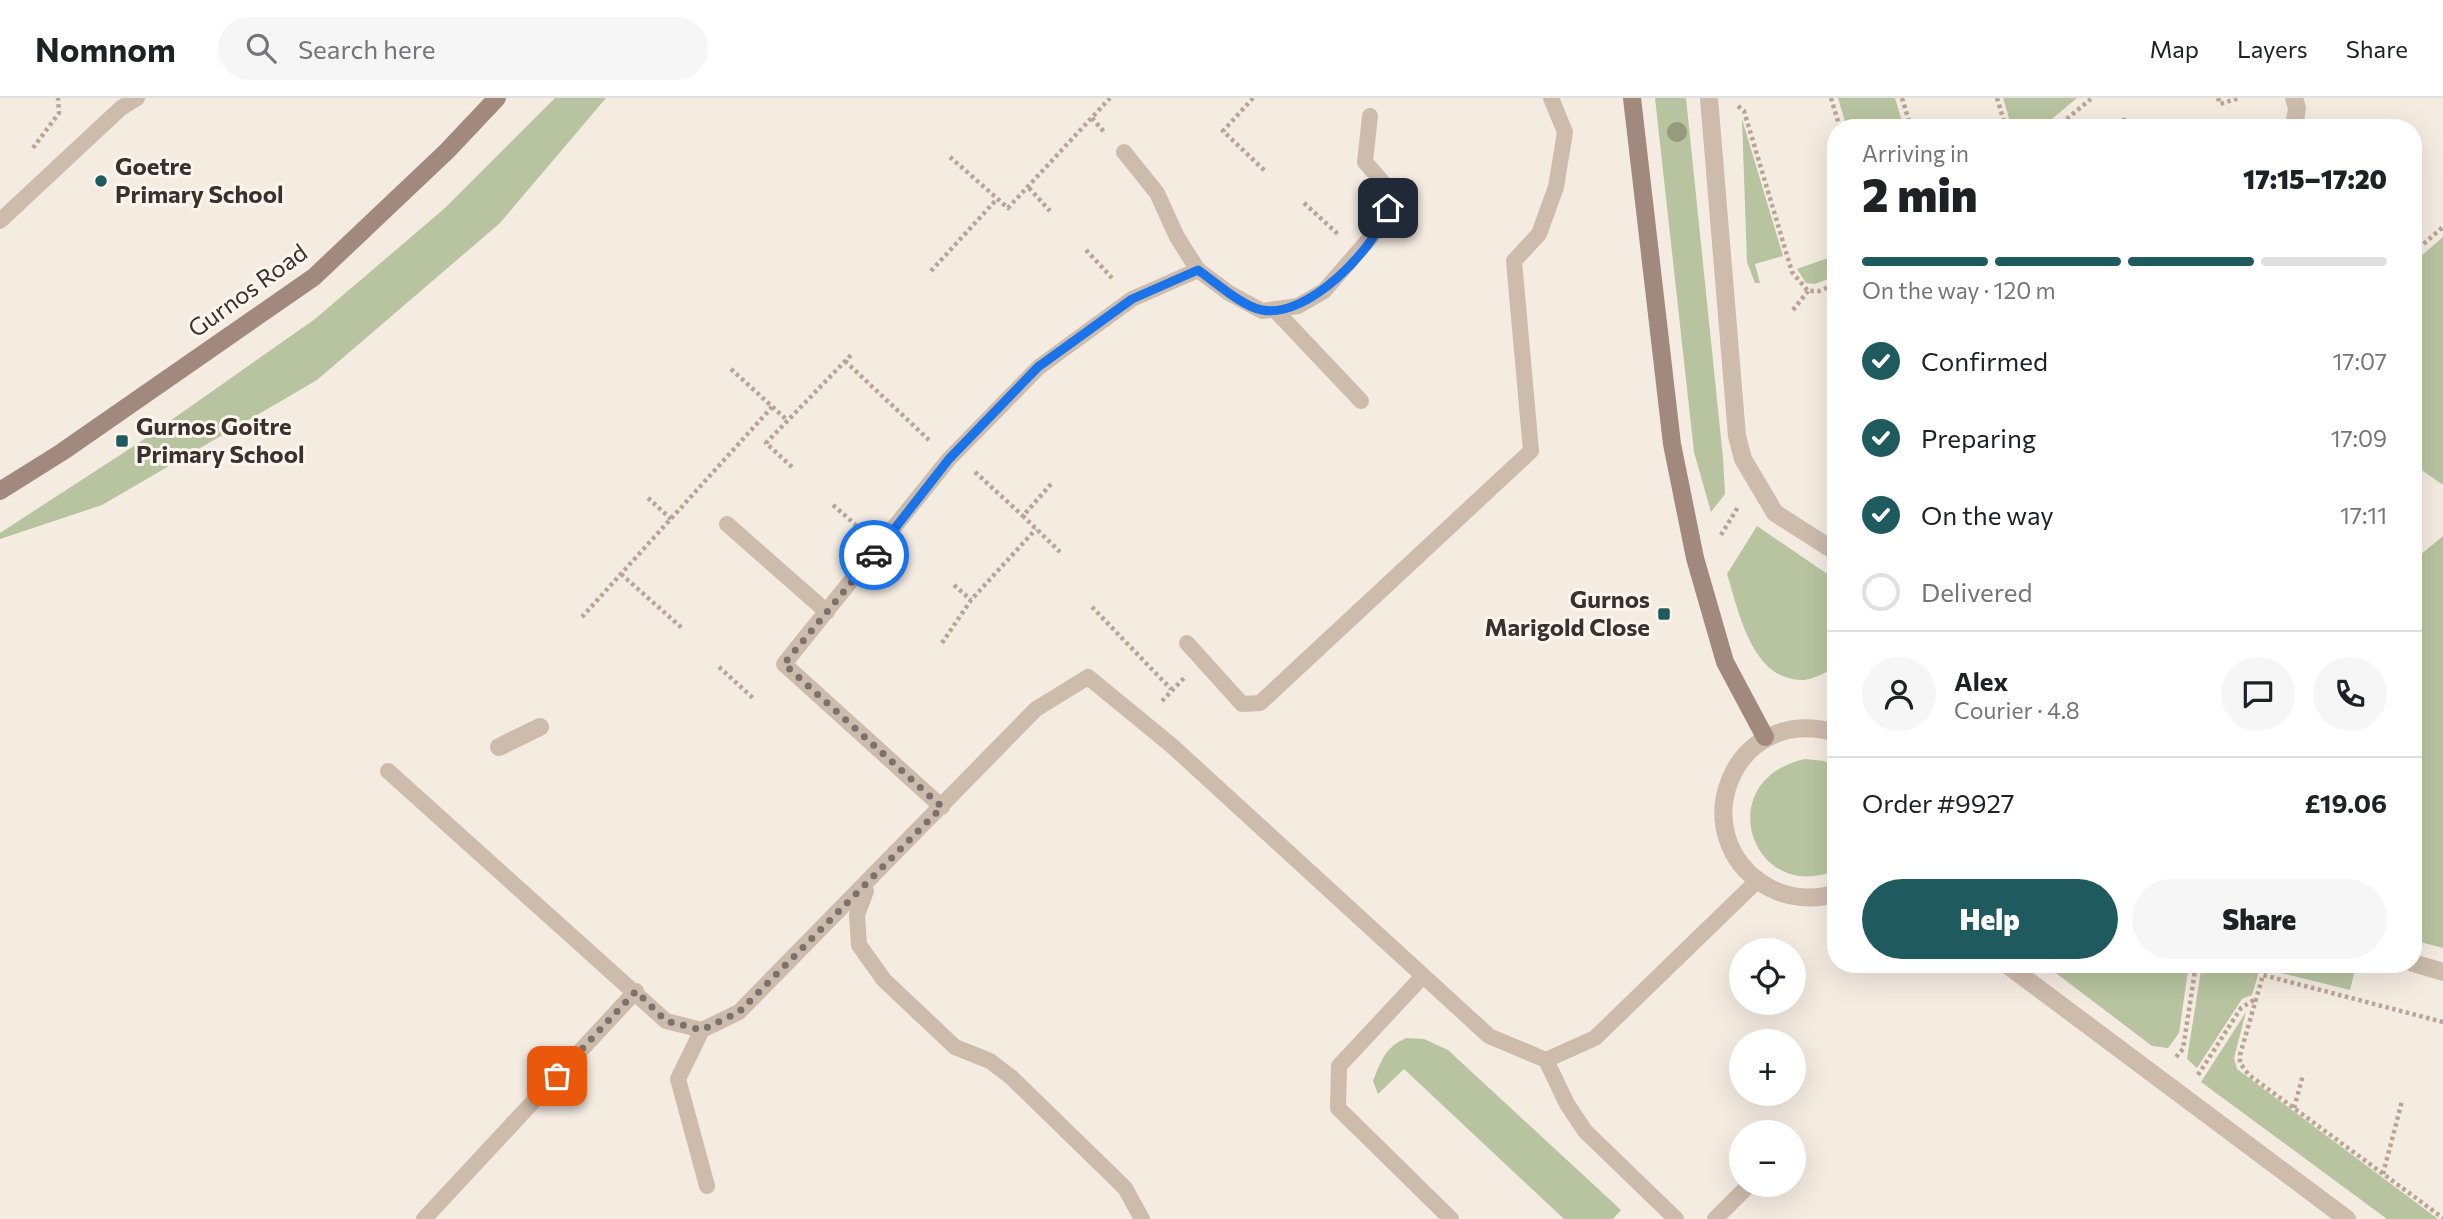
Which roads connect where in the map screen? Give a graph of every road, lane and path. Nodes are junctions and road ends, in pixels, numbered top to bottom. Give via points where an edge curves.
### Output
1 (137, 98) edge
2 (497, 98) edge
3 (1110, 98) edge
4 (1253, 98) edge
5 (1551, 98) edge
6 (1632, 98) edge
7 (1831, 98) edge
8 (1902, 98) edge
9 (1997, 98) edge
10 (2092, 98) edge
11 (2218, 98) edge
12 (2239, 98) edge
13 (2294, 98) edge
14 (1709, 101) edge
15 (1370, 116) dead end
16 (1837, 119) edge
17 (1908, 119) edge
18 (2003, 119) edge
19 (2067, 119) edge
20 (2295, 119) edge
21 (1124, 152) dead end
22 (950, 157) dead end
23 (1265, 171) dead end
24 (1029, 188) junction
25 (997, 199) junction
26 (1304, 203) dead end
27 (1050, 211) dead end
28 (0, 221) edge
29 (2443, 227) edge
30 (2422, 245) edge
31 (1086, 250) dead end
32 (1359, 253) junction
33 (1198, 270) junction
34 (932, 271) dead end
35 (1827, 288) edge
36 (1808, 291) junction
37 (1132, 299) junction
38 (1274, 309) junction
39 (1793, 310) dead end
40 (852, 354) dead end
41 (845, 362) junction
42 (731, 369) dead end
43 (1361, 401) dead end
44 (772, 407) junction
45 (788, 421) junction
46 (952, 456) junction
47 (792, 467) dead end
48 (1756, 483) junction
49 (1051, 484) dead end
50 (0, 491) edge
51 (648, 498) dead end
52 (1023, 516) junction
53 (671, 519) junction
54 (727, 524) dead end
55 (1036, 529) junction
56 (1827, 546) edge
57 (1060, 552) dead end
58 (1695, 558) junction
59 (621, 574) junction
60 (954, 586) dead end
61 (971, 600) junction
62 (1092, 607) dead end
63 (827, 612) junction
64 (582, 617) dead end
65 (682, 628) dead end
66 (942, 643) dead end
67 (1187, 643) dead end
68 (719, 667) dead end
69 (1171, 690) dead end
70 (753, 698) dead end
71 (540, 727) dead end
72 (1827, 729) edge
73 (1765, 737) junction
74 (499, 747) dead end
75 (388, 771) dead end
76 (942, 807) junction
77 (1757, 881) junction
78 (869, 882) junction
79 (1827, 894) edge
80 (2422, 966) edge
81 (2443, 972) edge
82 (2018, 973) edge
83 (2195, 973) edge
84 (1423, 976) junction
85 (636, 991) junction
86 (2254, 1000) junction
87 (2443, 1022) edge
88 (702, 1030) junction
89 (2175, 1058) junction
90 (1546, 1060) junction
91 (2172, 1064) dead end
92 (2183, 1064) dead end
93 (2190, 1070) dead end
94 (2303, 1075) dead end
95 (2402, 1101) dead end
96 (2294, 1108) junction
97 (2383, 1174) junction
98 (707, 1186) dead end
99 (1737, 1197) edge
100 (2443, 1217) edge
101 (424, 1219) edge
102 (1142, 1219) edge
103 (1451, 1219) edge
104 (1676, 1219) edge
105 (1715, 1219) edge
106 (2347, 1219) edge

1 - 28 lane
2 - 50 street, Gurnos Road via 314,277
3 - 24 path
4 - 23 path via 1223,131
5 - 67 lane via 1565,132 1556,187 1539,234 1514,261 1531,451 1260,703 1242,704
6 - 58 street via 1672,444
7 - 16 path
8 - 17 path
9 - 18 path
10 - 19 path
11 - 12 path via 2220,104
13 - 20 street
14 - 36 path via 1735,103 1744,111 1793,272
14 - 48 street via 1737,436
15 - 32 lane via 1365,162 1393,194 1384,222
21 - 33 lane via 1157,193
22 - 25 path
24 - 25 path via 1008,208
24 - 27 path
25 - 34 path
26 - 32 path
29 - 30 path
31 - 37 path
32 - 38 lane via 1324,292 1298,306
33 - 37 lane
33 - 38 lane via 1262,310
35 - 36 path
36 - 39 path
37 - 46 lane via 1038,367
38 - 43 lane
40 - 41 path
41 - 45 path
41 - 46 path
42 - 44 path
44 - 45 path
44 - 53 path
45 - 47 path via 766,443
46 - 52 path
46 - 63 lane
48 - 56 street via 1775,513
48 - 58 path via 1716,545
49 - 52 path
51 - 53 path
52 - 55 path
53 - 59 path
54 - 63 lane
55 - 57 path
55 - 61 path
58 - 73 street via 1725,662
59 - 64 path
59 - 65 path
60 - 61 path
61 - 66 path
62 - 69 path
63 - 76 lane via 784,664
68 - 70 path
71 - 74 street
72 - 73 street via 1803,726
73 - 77 street via 1736,766 1726,790 1723,815 1739,863
75 - 85 lane
76 - 78 lane
76 - 84 lane via 1036,709 1088,677 1171,745
77 - 79 street via 1780,893 1806,898
77 - 90 lane via 1595,1038
78 - 88 lane via 739,1012
78 - 102 lane via 857,915 859,945 884,980 955,1046 990,1060 1011,1077 1125,1188
80 - 81 street
82 - 106 street
83 - 89 path via 2183,1049
84 - 90 lane via 1489,1036
84 - 103 lane via 1339,1066 1338,1108
85 - 88 lane via 666,1021
85 - 101 lane
86 - 87 path via 2263,975
86 - 93 path via 2241,1008 2198,1076
86 - 96 path via 2240,1063
88 - 98 lane via 678,1079
89 - 91 path
89 - 92 path
90 - 104 lane via 1585,1131
94 - 96 path
95 - 97 path
96 - 97 path
97 - 100 path
99 - 105 lane

